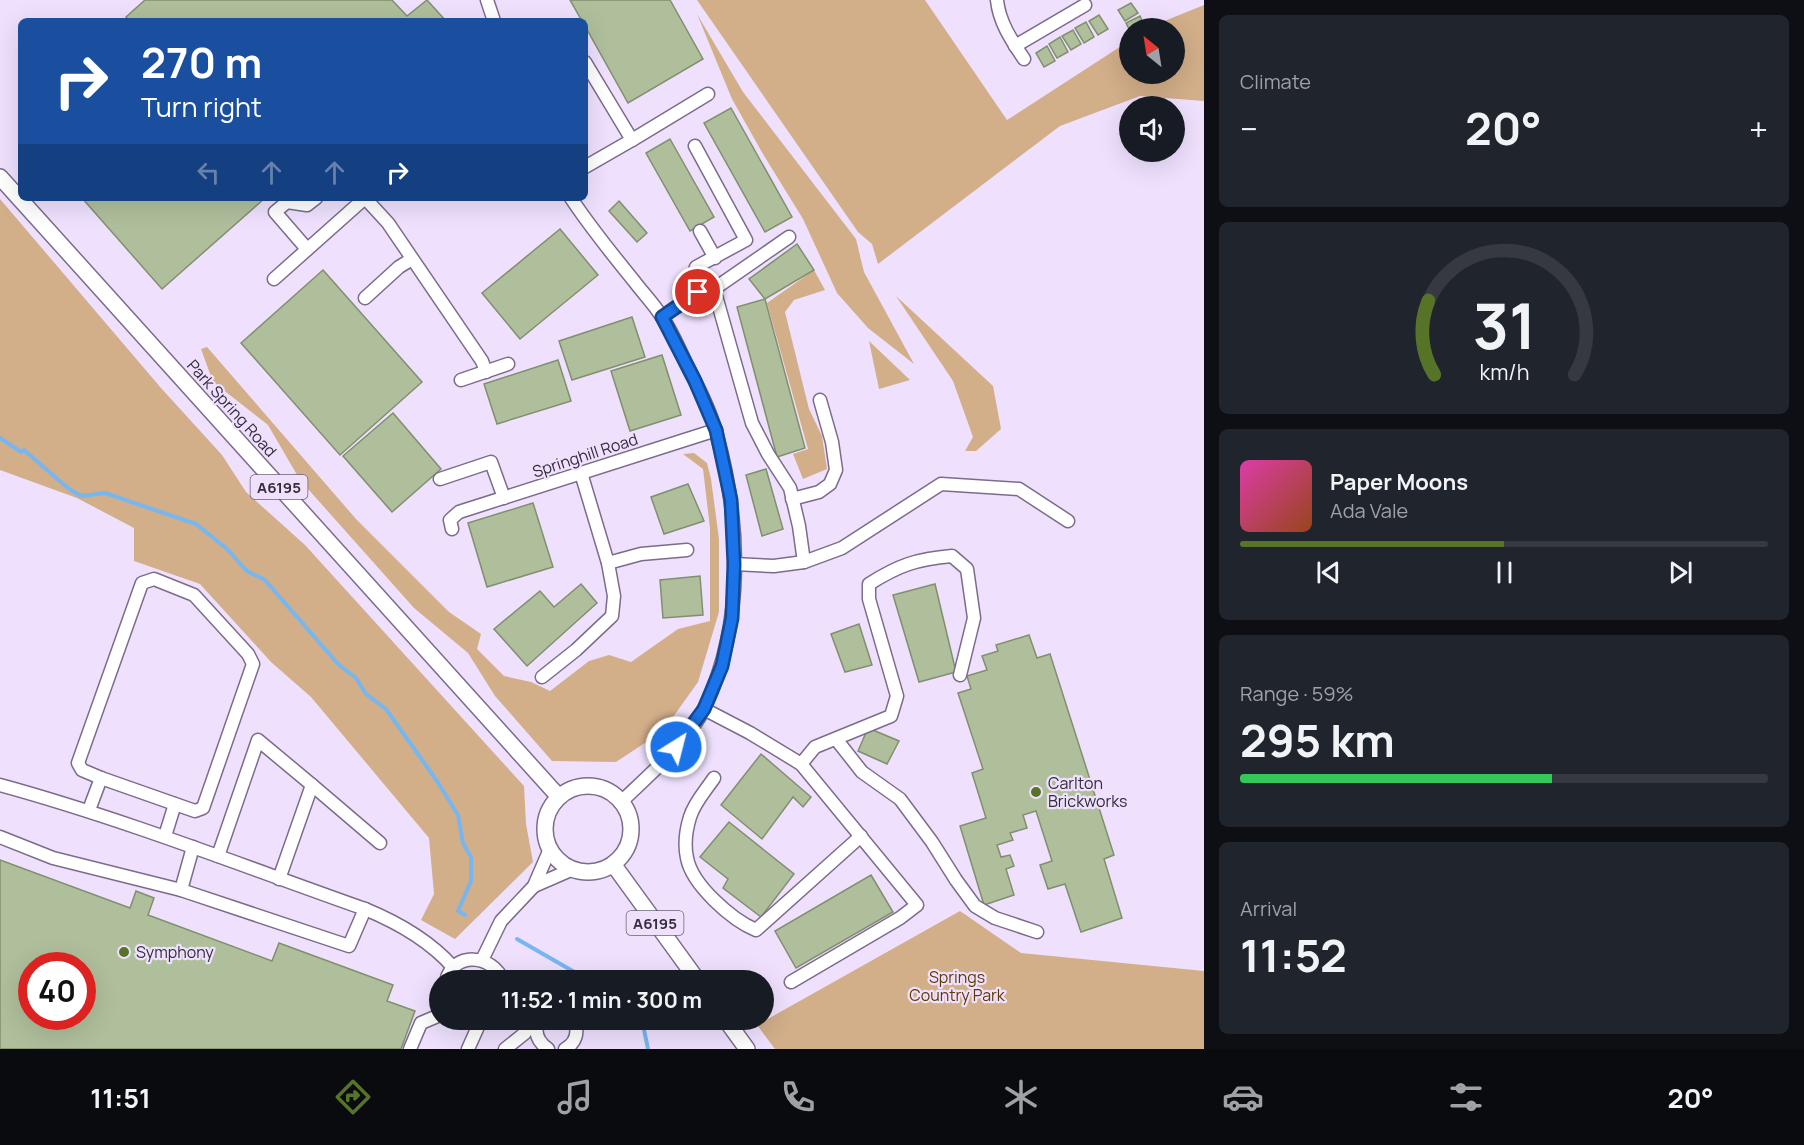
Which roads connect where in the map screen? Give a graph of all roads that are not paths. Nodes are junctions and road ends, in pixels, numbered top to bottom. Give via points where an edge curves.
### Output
1 (487, 0) edge
2 (997, 0) edge
3 (1085, 5) dead end
4 (493, 18) edge
5 (1016, 46) junction
6 (1024, 59) dead end
7 (588, 68) edge
8 (708, 94) dead end
9 (632, 140) junction
10 (695, 146) dead end
11 (588, 165) edge
12 (0, 177) edge
13 (18, 197) edge
14 (22, 201) edge
15 (312, 201) edge
16 (362, 201) edge
17 (368, 201) edge
18 (573, 201) edge
19 (700, 231) dead end
20 (789, 237) dead end
21 (307, 249) junction
22 (715, 258) junction
23 (412, 259) junction
24 (274, 279) dead end
25 (714, 289) junction
26 (698, 292) junction
27 (365, 298) dead end
28 (662, 317) junction
29 (508, 364) dead end
30 (486, 372) junction
31 (461, 380) dead end
32 (820, 400) dead end
33 (716, 430) junction
34 (580, 473) junction
35 (440, 479) dead end
36 (504, 498) junction
37 (792, 499) junction
38 (1068, 521) dead end
39 (452, 529) dead end
40 (687, 550) dead end
41 (804, 562) junction
42 (609, 563) junction
43 (734, 564) junction
44 (960, 675) dead end
45 (542, 677) dead end
46 (704, 709) junction
47 (836, 739) junction
48 (801, 764) junction
49 (100, 778) junction
50 (714, 778) dead end
51 (0, 785) edge
52 (312, 785) junction
53 (559, 797) junction
54 (621, 802) junction
55 (175, 804) junction
56 (89, 810) junction
57 (165, 836) junction
58 (861, 836) junction
59 (0, 837) edge
60 (380, 843) dead end
61 (194, 847) junction
62 (550, 849) junction
63 (218, 856) junction
64 (613, 864) junction
65 (573, 869) junction
66 (279, 879) junction
67 (534, 886) junction
68 (181, 890) junction
69 (365, 909) junction
70 (1037, 933) dead end
71 (482, 960) junction
72 (453, 967) junction
73 (452, 970) edge
74 (498, 970) edge
75 (690, 970) edge
76 (791, 982) dead end
77 (429, 1020) edge
78 (477, 1030) edge
79 (527, 1030) edge
80 (535, 1030) edge
81 (577, 1030) edge
82 (733, 1030) edge
83 (573, 1046) edge
84 (410, 1049) edge
85 (468, 1049) edge
86 (505, 1049) edge
87 (548, 1049) edge
88 (747, 1049) edge

1 - 4 street
2 - 5 street via 1000,16
3 - 5 street
5 - 6 street
7 - 9 street
8 - 9 street
9 - 11 street
10 - 22 street via 746,240
12 - 13 main road, Park Spring Road / A6195
14 - 53 main road, Park Spring Road / A6195
15 - 21 street via 307,205 287,202 275,212
16 - 21 street
17 - 23 street
18 - 28 street
19 - 22 street
20 - 25 street
21 - 24 street
22 - 26 street via 696,267 693,276
23 - 27 street
23 - 30 street
25 - 26 street
25 - 37 street via 752,423 790,488
26 - 28 street
28 - 33 street
29 - 30 street
30 - 31 street
32 - 37 street via 836,470 830,484 819,492
33 - 34 street, Springhill Road
33 - 43 street via 731,500
34 - 36 street, Springhill Road
34 - 42 street
35 - 36 street via 491,462
36 - 39 street, Springhill Road via 459,512 450,520
37 - 41 street
38 - 41 street via 1019,489 941,484 842,549
40 - 42 street via 641,554
41 - 43 street via 774,566
42 - 45 street via 614,596 612,616
43 - 46 street via 732,618 722,666
44 - 47 street via 974,618 967,569 952,556 922,559 890,571 869,584 869,599 897,696 891,716
46 - 48 street
46 - 54 street via 676,747
47 - 48 street via 815,747
47 - 70 street via 862,772 900,799 975,906 995,918
48 - 58 street
49 - 55 street
49 - 55 street via 82,770 78,763 142,583 154,579 194,595 253,664 202,808 195,811
49 - 56 street
50 - 58 street via 690,814 685,838 687,860 706,891 743,925 756,930
51 - 56 street
52 - 60 street
52 - 63 street via 258,740
52 - 66 street
53 - 54 main road via 591,786 613,794
53 - 62 main road via 546,822 545,836
54 - 64 main road via 631,823 630,835
55 - 57 street
56 - 57 street
57 - 61 street
58 - 76 street via 917,905
59 - 68 street via 53,858
61 - 63 street
61 - 68 street
62 - 65 main road
62 - 67 street
63 - 66 street
64 - 65 main road via 593,872
64 - 75 main road, A6195
65 - 67 street
66 - 69 street
67 - 71 street via 501,921
68 - 69 street via 349,946
69 - 72 street via 397,922 438,950
71 - 72 street via 462,961
71 - 74 street
72 - 73 street
77 - 84 street via 421,1023
78 - 85 street
79 - 86 street
80 - 87 street
81 - 83 street
82 - 88 main road

